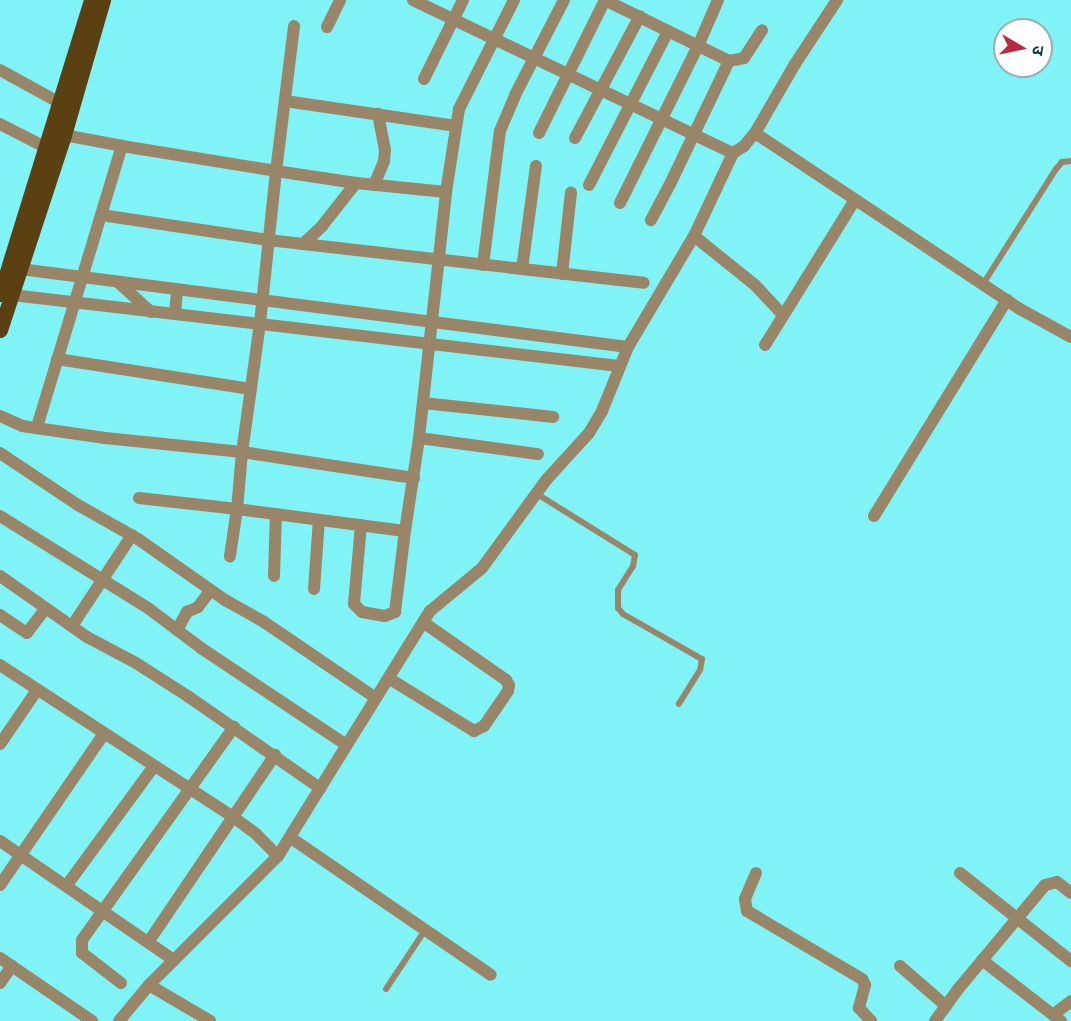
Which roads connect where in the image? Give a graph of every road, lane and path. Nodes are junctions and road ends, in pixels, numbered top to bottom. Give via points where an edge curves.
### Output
1 (91, 0) edge
2 (103, 0) edge
3 (340, 0) edge
4 (413, 0) edge
5 (463, 0) edge
6 (514, 0) edge
7 (564, 0) edge
8 (605, 0) edge
9 (718, 0) edge
10 (837, 0) edge
11 (639, 16) junction
12 (454, 20) junction
13 (294, 26) dead end
14 (327, 27) dead end
15 (762, 30) dead end
16 (668, 31) junction
17 (495, 39) junction
18 (698, 46) junction
19 (535, 58) junction
20 (736, 61) junction
21 (0, 70) edge
22 (569, 74) junction
23 (424, 79) dead end
24 (599, 89) junction
25 (285, 101) junction
26 (60, 103) junction
27 (630, 104) junction
28 (378, 114) junction
29 (662, 118) junction
30 (0, 124) edge
31 (456, 126) junction
32 (539, 133) dead end
33 (755, 133) junction
34 (696, 134) junction
35 (64, 135) junction
36 (575, 138) dead end
37 (122, 146) junction
38 (47, 148) junction
39 (733, 153) junction
40 (1071, 161) edge
41 (536, 166) dead end
42 (276, 171) junction
43 (356, 183) junction
44 (374, 185) junction
45 (589, 185) dead end
46 (446, 192) junction
47 (571, 192) dead end
48 (855, 200) junction
49 (620, 203) dead end
50 (101, 215) junction
51 (651, 220) dead end
52 (694, 236) junction
53 (268, 240) junction
54 (303, 244) junction
55 (440, 260) junction
56 (483, 265) junction
57 (522, 269) junction
58 (562, 274) junction
59 (81, 278) junction
60 (119, 283) junction
61 (644, 283) dead end
62 (10, 284) edge
63 (983, 284) junction
64 (177, 290) junction
65 (1007, 300) junction
66 (262, 301) junction
67 (73, 303) junction
68 (151, 312) junction
69 (354, 312) junction
70 (175, 314) junction
71 (783, 315) junction
72 (433, 322) junction
73 (260, 323) junction
74 (0, 330) edge
75 (352, 333) junction
76 (1071, 338) edge
77 (430, 345) junction
78 (765, 345) dead end
79 (628, 347) junction
80 (57, 359) junction
81 (619, 366) junction
82 (251, 389) junction
83 (423, 403) junction
84 (0, 416) edge
85 (553, 417) dead end
86 (37, 427) junction
87 (419, 438) junction
88 (242, 452) junction
89 (0, 453) edge
90 (538, 453) dead end
91 (414, 478) junction
92 (537, 494) junction
93 (139, 498) dead end
94 (237, 509) junction
95 (276, 514) junction
96 (0, 516) edge
97 (874, 516) dead end
98 (319, 520) junction
99 (361, 525) junction
100 (405, 531) junction
101 (132, 535) junction
102 (230, 556) dead end
103 (0, 576) edge
104 (274, 576) dead end
105 (101, 580) junction
106 (314, 589) dead end
107 (211, 590) junction
108 (46, 608) junction
109 (0, 615) edge
110 (423, 622) junction
111 (72, 626) junction
112 (177, 630) junction
113 (0, 665) edge
114 (390, 680) junction
115 (37, 690) junction
116 (376, 698) junction
117 (680, 704) dead end
118 (234, 727) junction
119 (104, 735) junction
120 (0, 744) edge
121 (345, 744) junction
122 (275, 755) junction
123 (154, 765) junction
124 (320, 788) junction
125 (191, 789) junction
126 (232, 817) junction
127 (291, 838) junction
128 (0, 841) edge
129 (20, 854) junction
130 (278, 856) junction
131 (756, 873) dead end
132 (960, 873) dead end
133 (0, 885) edge
134 (67, 885) junction
135 (1071, 893) edge
136 (104, 911) junction
137 (1017, 917) junction
138 (425, 929) junction
139 (149, 941) junction
140 (0, 958) edge
141 (174, 960) junction
142 (982, 960) junction
143 (1071, 961) edge
144 (12, 966) junction
145 (900, 966) dead end
146 (492, 975) dead end
147 (0, 983) edge
148 (121, 983) dead end
149 (149, 985) junction
150 (386, 989) dead end
151 (1071, 1001) edge
152 (946, 1006) junction
153 (1058, 1018) edge
154 (92, 1021) edge
155 (119, 1021) edge
156 (210, 1021) edge
157 (871, 1021) edge
158 (935, 1021) edge

1 - 26 main road
2 - 35 main road
3 - 14 street
4 - 12 street
5 - 12 street
6 - 17 street
7 - 19 street
8 - 11 street
8 - 22 street
9 - 18 street
10 - 33 street
11 - 16 street
11 - 24 street
12 - 17 street
12 - 23 street
13 - 25 street
15 - 20 street
16 - 18 street
16 - 27 street
17 - 19 street
17 - 31 street via 459,109
18 - 20 street
18 - 29 street
19 - 22 street
19 - 56 street via 500,131
20 - 34 street
21 - 26 street
22 - 24 street
22 - 32 street
24 - 27 street
24 - 36 street
25 - 28 street
25 - 42 street
26 - 38 main road
27 - 29 street
27 - 45 street
28 - 31 street
28 - 44 street via 385,150
29 - 34 street
29 - 49 street
30 - 38 street
31 - 46 street
33 - 39 street
33 - 48 street
34 - 39 street
34 - 51 street
35 - 37 street
35 - 62 main road
37 - 42 street
37 - 50 street
38 - 62 main road
39 - 52 street
40 - 63 lane via 1062,162 1056,169
41 - 57 street
42 - 43 street
42 - 53 street
43 - 44 street
43 - 54 street
44 - 46 street
46 - 55 street
47 - 58 street
48 - 63 street
48 - 71 street
50 - 53 street
50 - 59 street
52 - 71 street via 755,285
52 - 79 street
53 - 54 street
53 - 66 street
54 - 55 street
55 - 56 street
55 - 72 street
56 - 57 street
57 - 58 street
58 - 61 street
59 - 60 street
59 - 62 street
59 - 67 street
60 - 64 street
60 - 68 street
62 - 67 street
62 - 74 main road
63 - 65 street
64 - 66 street
64 - 70 street
65 - 76 street
65 - 97 street
66 - 69 street
66 - 73 street
67 - 68 street
67 - 80 street
68 - 70 street
69 - 72 street
69 - 75 street
70 - 73 street
71 - 78 street
72 - 77 street
72 - 79 street
73 - 75 street
73 - 82 street
75 - 77 street
77 - 81 street
77 - 83 street
79 - 81 street
80 - 82 street
80 - 86 street
81 - 92 street via 589,433
82 - 88 street
83 - 85 street
83 - 87 street
84 - 86 street via 22,426
86 - 88 street
87 - 90 street
87 - 91 street
88 - 91 street
88 - 94 street
89 - 101 street via 78,505
91 - 100 street
92 - 110 street via 482,568 430,611
92 - 117 lane via 635,555 633,566 618,590 618,608 702,659 700,670
93 - 94 street
94 - 95 street
94 - 102 street
95 - 98 street
95 - 104 street
96 - 105 street
98 - 99 street
98 - 106 street
99 - 100 street
99 - 100 street via 354,604 362,612 385,616 394,612
101 - 105 street
101 - 107 street
103 - 108 street
105 - 111 street
105 - 112 street
107 - 112 street via 198,607 187,612
107 - 116 street
108 - 109 street via 27,633
108 - 111 street
110 - 114 street
110 - 114 street via 506,680 508,691 484,726 474,731
111 - 118 street
112 - 121 street
113 - 115 street
114 - 116 street
115 - 119 street
115 - 120 street
116 - 121 street
118 - 122 street
118 - 125 street
119 - 123 street
119 - 129 street
121 - 124 street
122 - 124 street
122 - 126 street
123 - 125 street
123 - 134 street
124 - 127 street
125 - 126 street
125 - 136 street
126 - 130 street
126 - 139 street
127 - 130 street
127 - 138 street
128 - 129 street
129 - 133 street
129 - 134 street
130 - 141 street
131 - 157 street via 745,899 747,911 862,979 865,985 859,1008
132 - 137 street
134 - 136 street
135 - 137 street via 1057,882 1048,882
136 - 139 street
136 - 148 street via 82,940 80,949
137 - 142 street
137 - 143 street
138 - 146 street
138 - 150 lane
139 - 141 street
140 - 144 street
141 - 149 street
142 - 152 street
142 - 153 street
144 - 147 street
144 - 154 street
145 - 152 street
149 - 155 street
149 - 156 street
151 - 153 street
152 - 158 street

